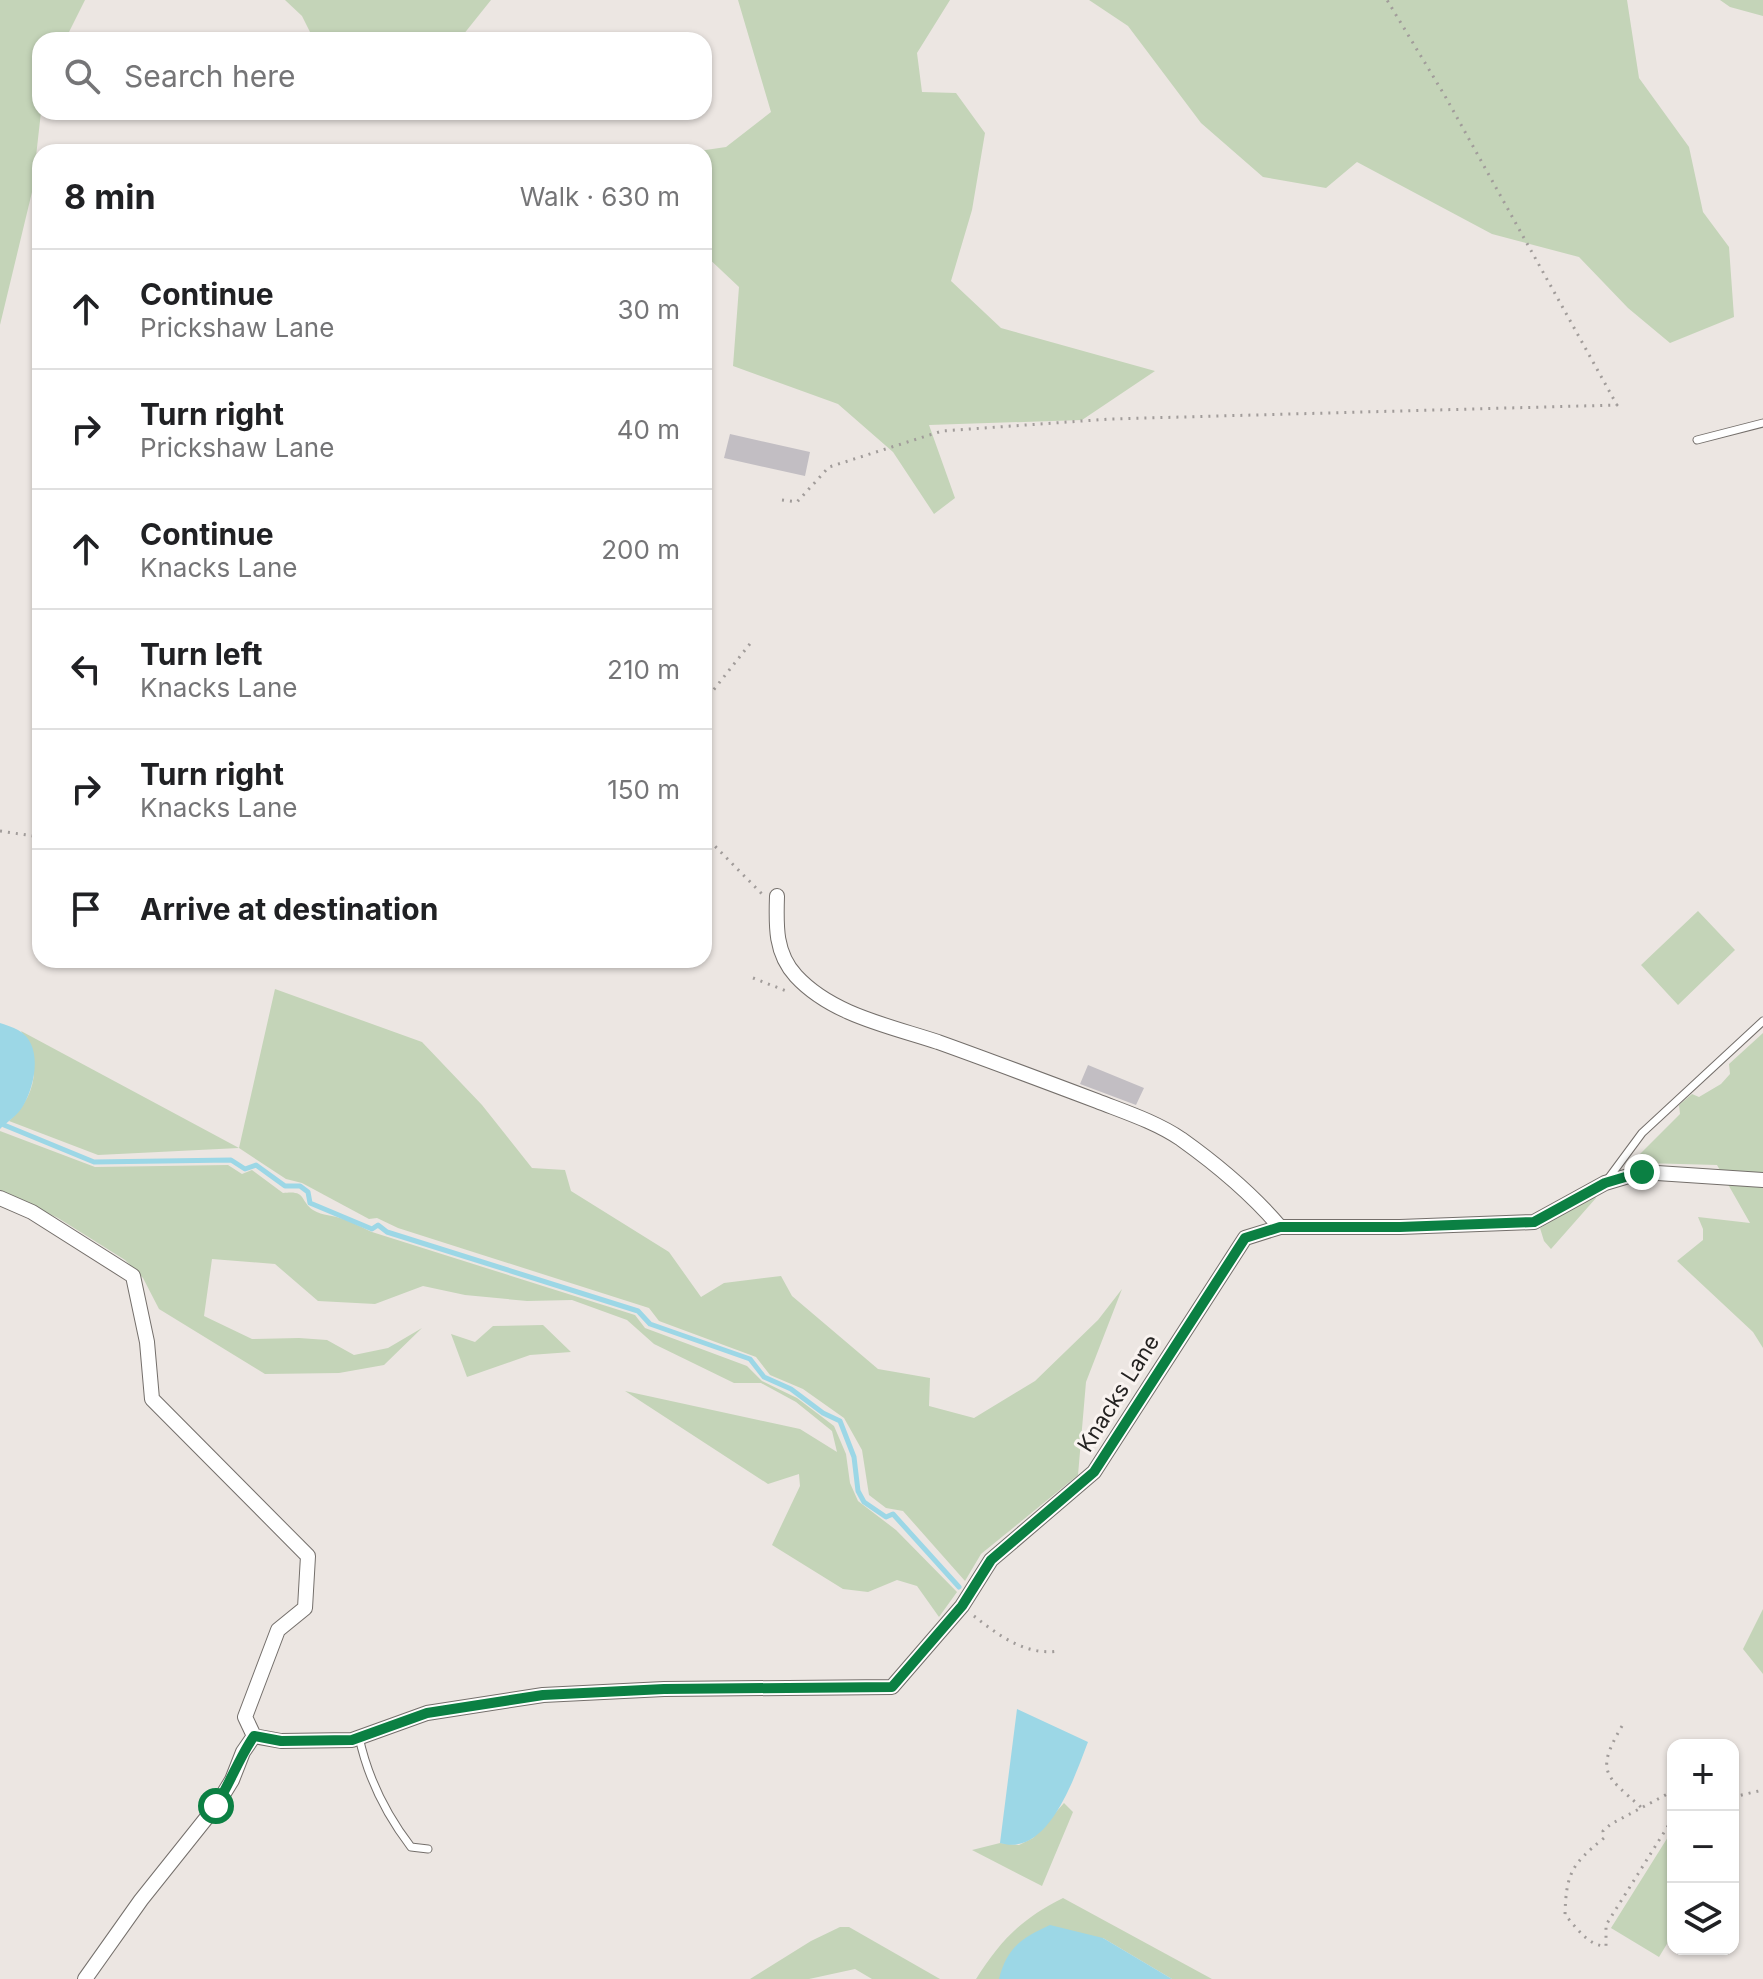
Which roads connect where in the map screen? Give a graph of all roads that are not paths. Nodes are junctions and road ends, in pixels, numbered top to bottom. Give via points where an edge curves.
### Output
1 (1763, 423) edge
2 (1697, 440) dead end
3 (777, 903) road end
4 (1763, 1021) edge
5 (1763, 1180) edge
6 (1605, 1183) junction
7 (0, 1198) edge
8 (1280, 1227) junction
9 (254, 1736) junction
10 (355, 1738) junction
11 (428, 1849) dead end
12 (85, 1979) edge

1 - 2 lane
3 - 8 street via 783,959 830,1004 1147,1120 1179,1138 1259,1203
4 - 6 lane via 1642,1133
5 - 6 street, Knacks Lane via 1642,1172
6 - 8 street, Knacks Lane via 1534,1222
7 - 9 street via 32,1212 133,1276 152,1399 308,1556 305,1608 278,1630 245,1717
8 - 10 street, Knacks Lane via 1245,1238 1094,1472 991,1560 962,1606 892,1687 543,1695 427,1713
9 - 10 street, Knacks Lane via 281,1741
9 - 12 street via 216,1806
10 - 11 lane via 397,1829 411,1847

